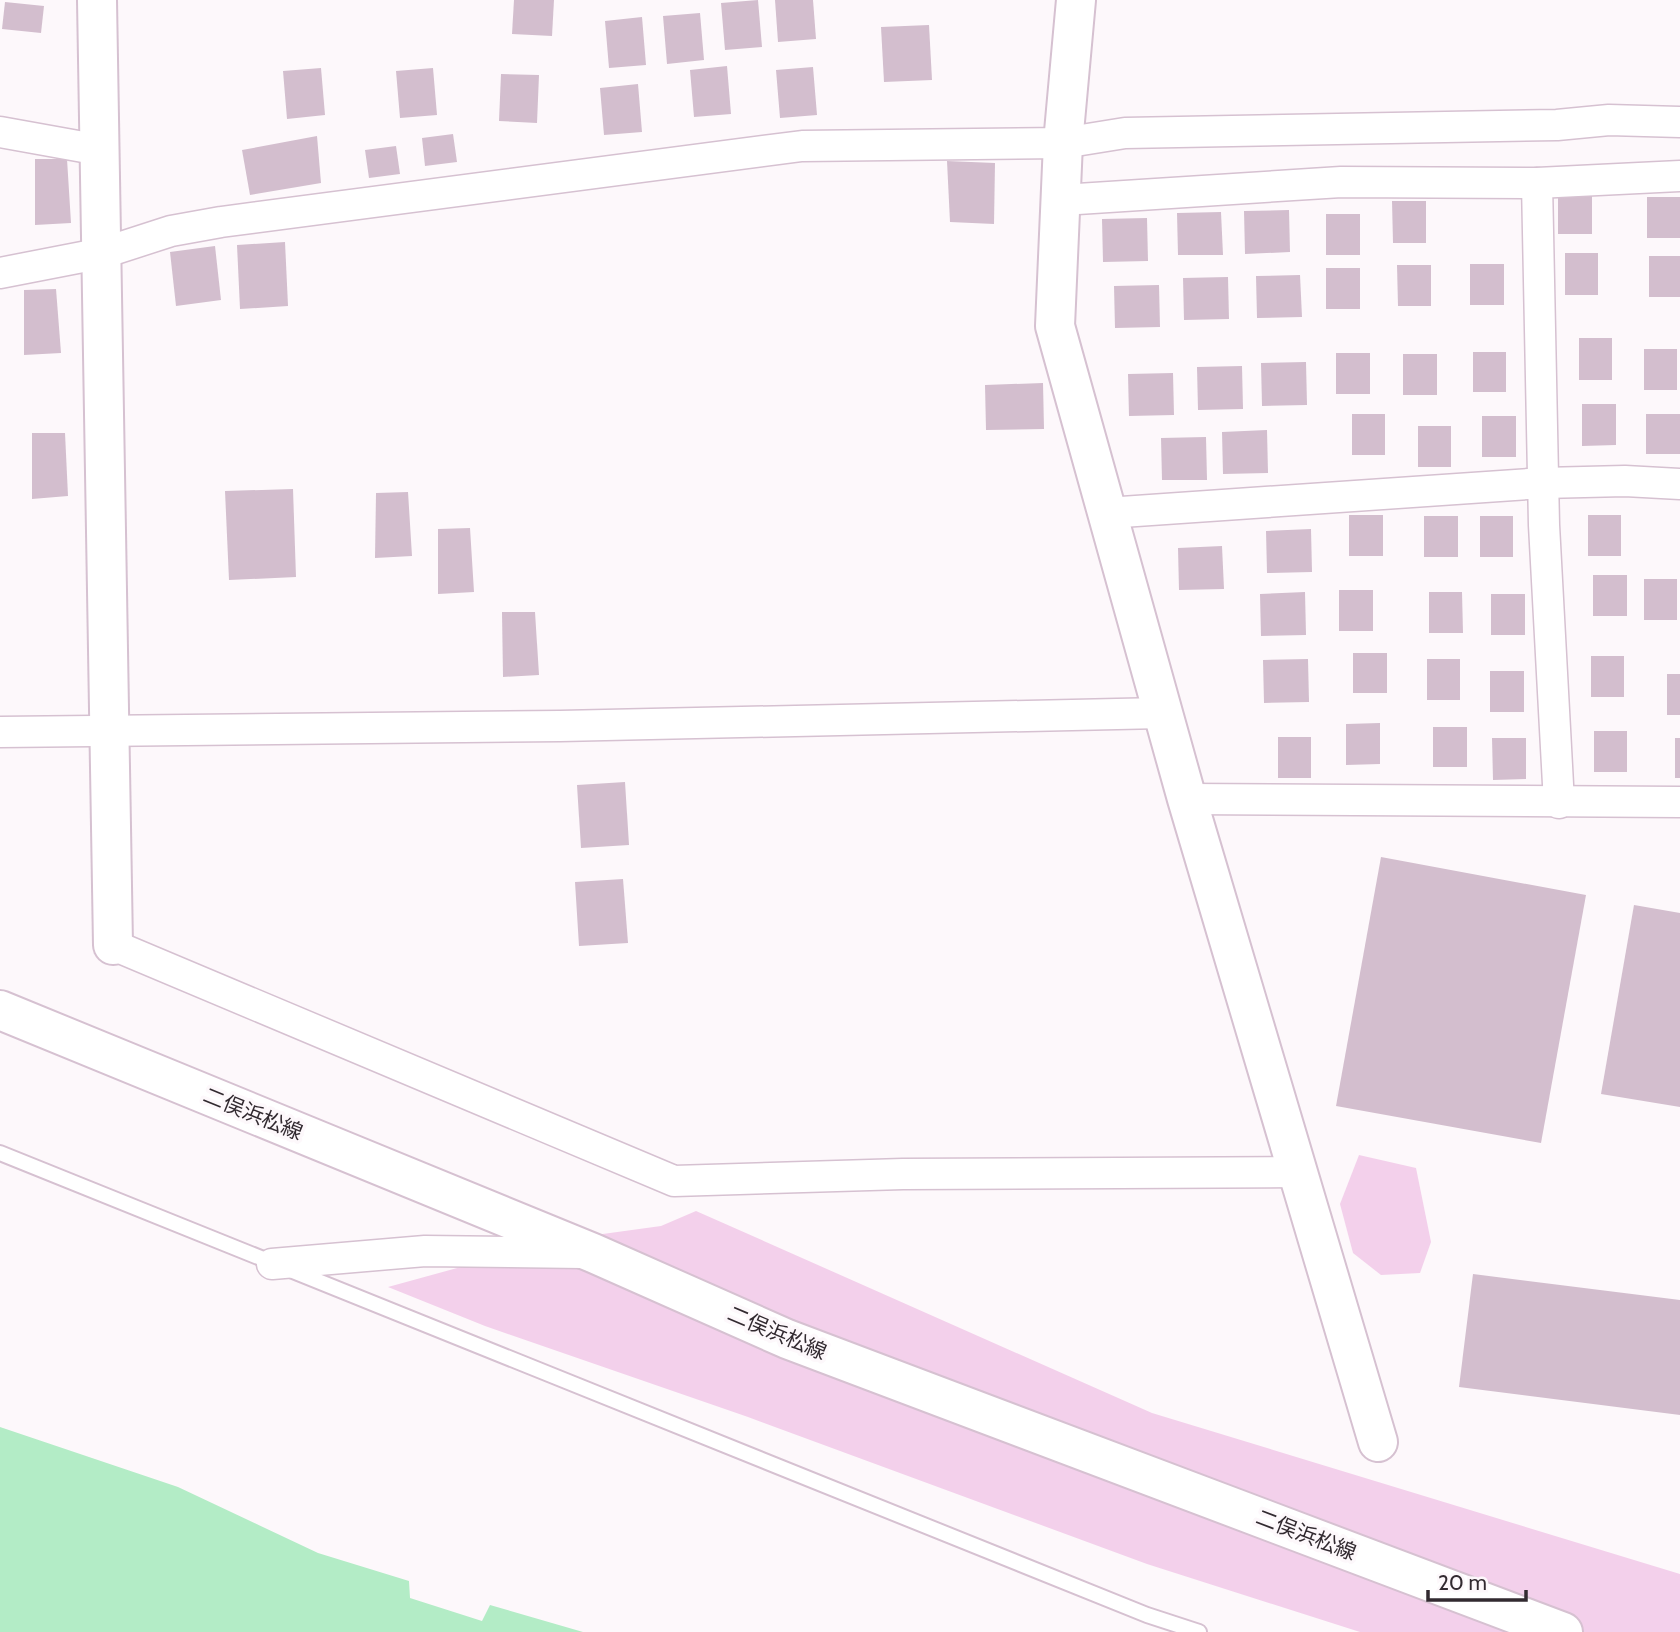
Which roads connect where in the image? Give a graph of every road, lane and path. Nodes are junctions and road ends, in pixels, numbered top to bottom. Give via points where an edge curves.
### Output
1 (97, 0) edge
2 (1076, 0) edge
3 (1680, 121) edge
4 (0, 132) edge
5 (1063, 143) junction
6 (100, 150) junction
7 (1680, 176) edge
8 (1537, 183) junction
9 (1062, 200) junction
10 (103, 253) junction
11 (0, 273) edge
12 (1543, 483) junction
13 (1680, 484) edge
14 (1107, 513) junction
15 (1163, 713) junction
16 (111, 731) junction
17 (0, 732) edge
18 (1187, 799) junction
19 (1680, 802) edge
20 (1559, 803) junction
21 (113, 945) joint
22 (0, 1010) edge
23 (0, 1153) edge
24 (1297, 1172) junction
25 (593, 1253) junction
26 (272, 1264) junction
27 (1378, 1442) dead end
28 (1199, 1632) edge
29 (1563, 1632) edge

1 - 6 street
2 - 5 street
3 - 5 street via 1125,133
4 - 6 street
5 - 9 street
5 - 10 street via 802,146 221,222 171,231
6 - 10 street
7 - 8 street
8 - 9 street via 1341,182
8 - 12 street
9 - 14 street via 1055,326
10 - 11 street
10 - 16 street
12 - 13 street
12 - 14 street
12 - 20 street
14 - 15 street
15 - 16 street
15 - 18 street
16 - 17 street
16 - 21 street
18 - 20 street
18 - 24 street
19 - 20 street
21 - 24 street via 674,1181 903,1174
22 - 25 street, 二俣浜松線
23 - 26 lane
24 - 27 street
25 - 26 street via 425,1251
25 - 29 street, 二俣浜松線 via 787,1339
26 - 28 lane

